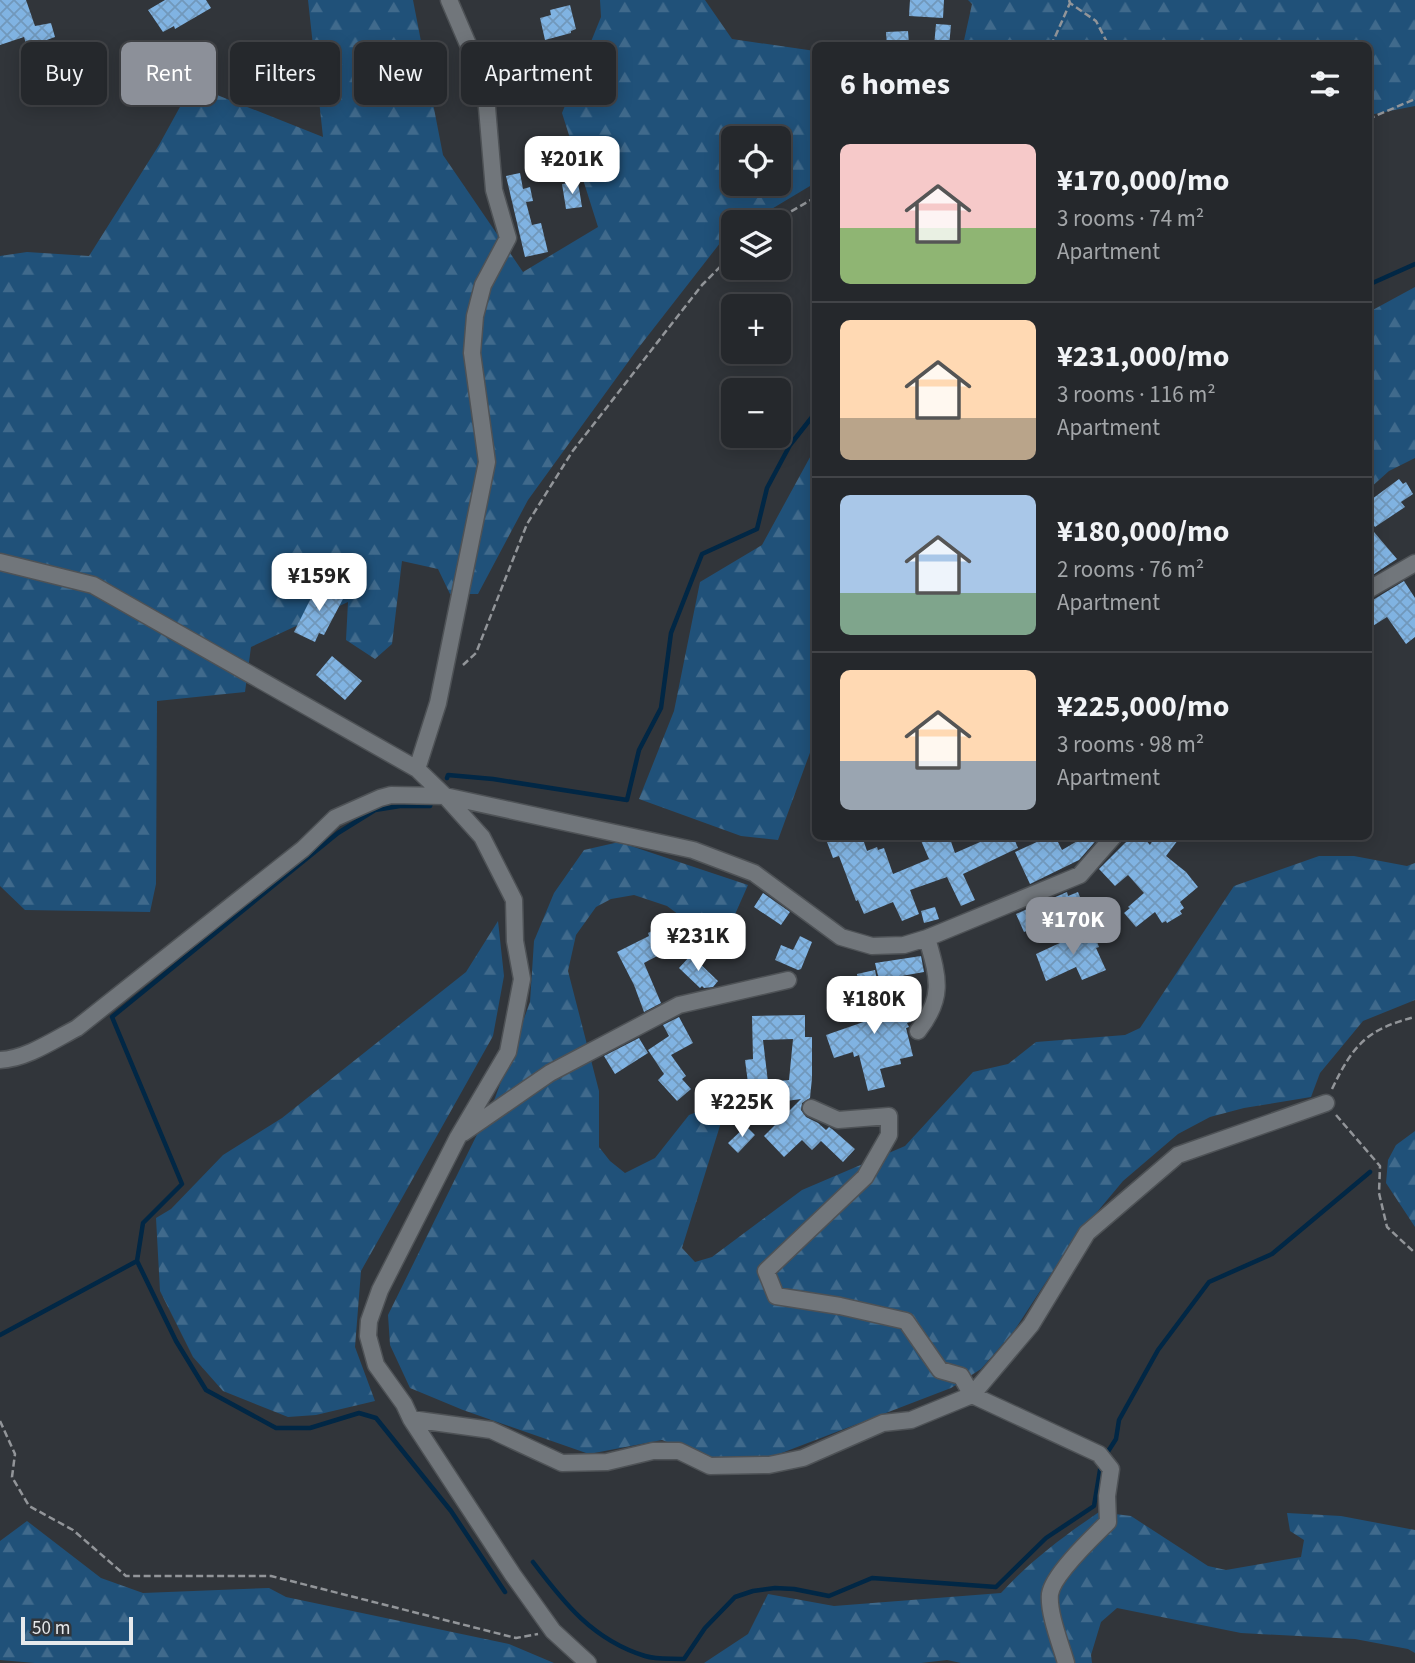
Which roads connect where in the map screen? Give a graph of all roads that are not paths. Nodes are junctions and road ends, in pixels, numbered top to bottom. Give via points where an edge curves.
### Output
1 (449, 0) edge
2 (0, 562) edge
3 (1415, 563) edge
4 (1372, 588) edge
5 (417, 769) junction
6 (445, 796) junction
7 (1111, 840) edge
8 (927, 938) junction
9 (788, 980) dead end
10 (918, 1031) dead end
11 (0, 1060) edge
12 (1326, 1103) road end
13 (811, 1108) dead end
14 (458, 1137) junction
15 (972, 1395) junction
16 (411, 1419) junction
17 (588, 1663) edge
18 (1066, 1663) edge

1 - 5 street via 485,84 494,190 508,238 483,285 475,316 472,353 487,462 442,684
2 - 5 street via 93,584
3 - 4 street
5 - 6 street
6 - 8 street via 693,850 754,873 841,937 872,946 904,945
6 - 11 street via 391,795 335,818 303,849 101,1011 38,1048
6 - 14 street via 482,838 514,900 522,979 508,1052
7 - 8 street via 1080,875
8 - 10 street via 938,975 936,999
9 - 14 street via 678,1005 550,1073
12 - 15 street via 1178,1155 1087,1233 1031,1325
13 - 15 street via 838,1120 889,1116 889,1135 865,1177 766,1271 776,1296 906,1321 940,1370 961,1376
14 - 16 street via 380,1290 369,1321 376,1365
15 - 16 street via 911,1420 883,1423 803,1458 769,1465 710,1466 679,1451 653,1451 607,1462 562,1463 491,1430
15 - 18 street via 1099,1454 1111,1469 1108,1522 1068,1562 1050,1593
16 - 17 street via 553,1631

